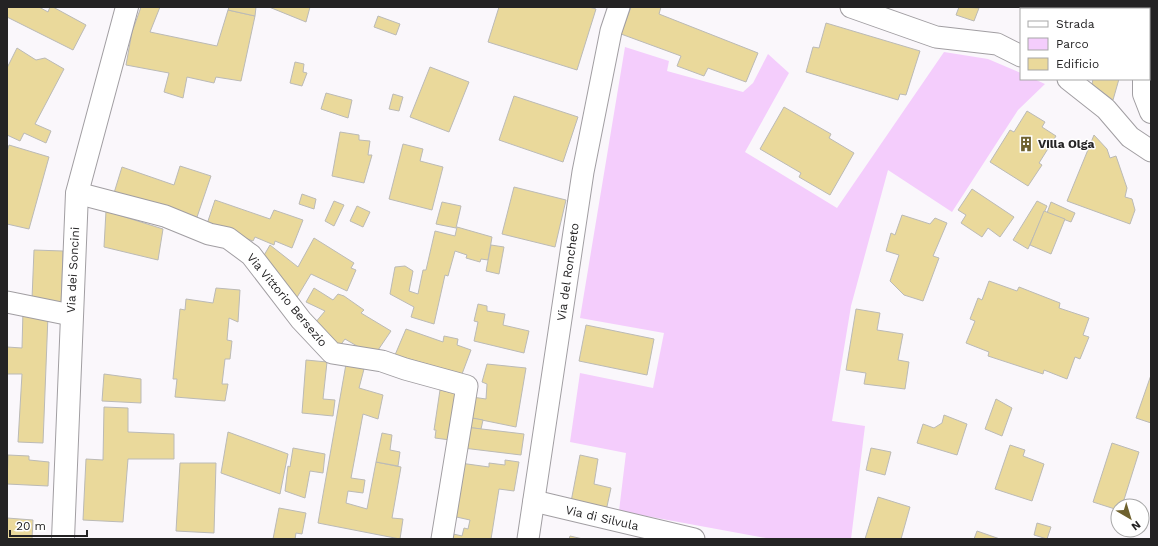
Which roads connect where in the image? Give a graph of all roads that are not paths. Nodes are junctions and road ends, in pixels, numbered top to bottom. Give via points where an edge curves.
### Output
1 (127, 7) edge
2 (619, 7) edge
3 (851, 7) edge
4 (1020, 56) edge
5 (1069, 80) edge
6 (1144, 80) edge
7 (1151, 112) edge
8 (1151, 151) edge
9 (77, 193) junction
10 (7, 302) edge
11 (71, 315) junction
12 (534, 501) junction
13 (63, 539) edge
14 (442, 539) edge
15 (528, 539) edge
16 (694, 539) edge

1 - 9 street, Via dei Soncini
2 - 12 street, Via del Roncheto via 611,31 583,172
3 - 4 street via 936,37 997,44
5 - 8 street via 1106,109 1130,137
6 - 7 street via 1144,94
9 - 11 street, Via dei Soncini
9 - 14 street, Via Vittorio Bersezio via 165,216 208,234 228,238 251,255 302,320 332,353 382,361 466,386
10 - 11 street
11 - 13 street, Via dei Soncini
12 - 15 street, Via del Roncheto
12 - 16 street, Via di Silvula

